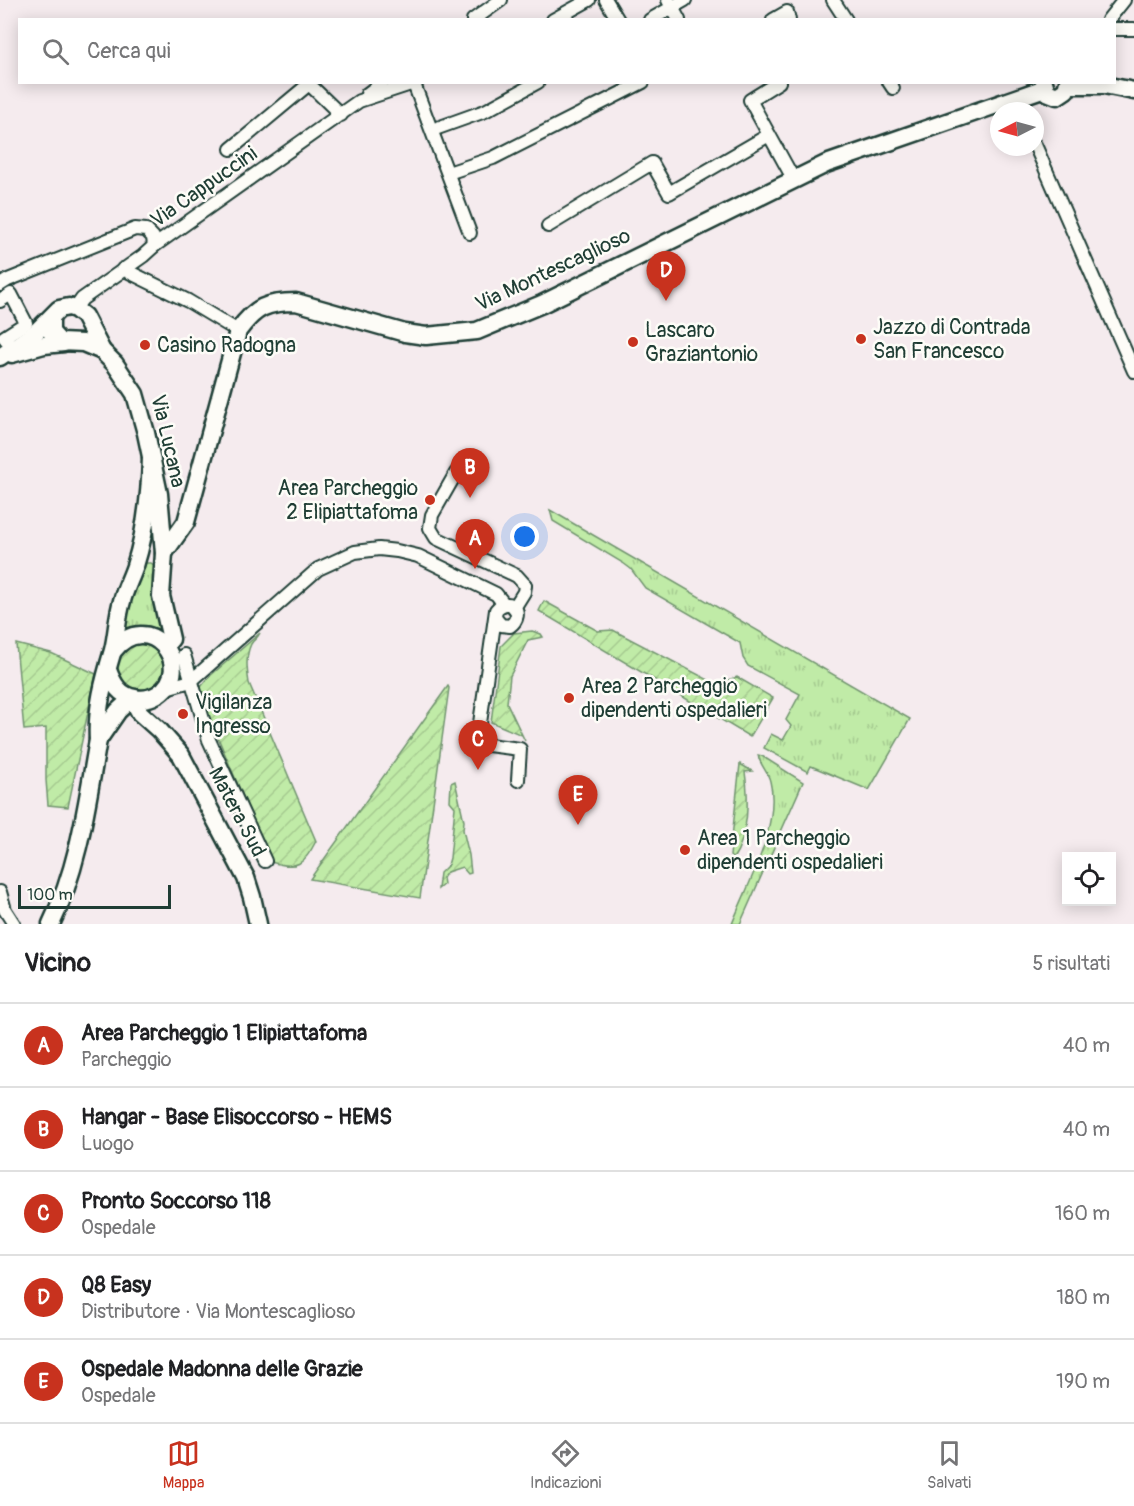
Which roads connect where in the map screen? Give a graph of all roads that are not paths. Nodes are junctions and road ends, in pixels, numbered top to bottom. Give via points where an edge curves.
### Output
1 (501, 0) edge
2 (590, 0) edge
3 (606, 0) edge
4 (686, 0) edge
5 (833, 0) edge
6 (1124, 0) edge
7 (670, 4) edge
8 (476, 18) edge
9 (557, 18) edge
10 (617, 18) edge
11 (652, 18) edge
12 (678, 18) edge
13 (845, 18) edge
14 (1110, 18) edge
15 (1116, 29) edge
16 (1134, 29) edge
17 (380, 84) edge
18 (413, 84) edge
19 (416, 84) edge
20 (534, 84) edge
21 (639, 84) edge
22 (776, 84) edge
23 (1068, 84) edge
24 (1045, 85) edge
25 (1134, 92) edge
26 (359, 100) junction
27 (1022, 102) edge
28 (990, 113) edge
29 (341, 115) junction
30 (432, 130) junction
31 (769, 135) junction
32 (231, 149) dead end
33 (1040, 156) edge
34 (448, 173) junction
35 (794, 180) junction
36 (548, 226) dead end
37 (470, 233) dead end
38 (154, 246) junction
39 (123, 269) junction
40 (0, 285) edge
41 (0, 301) edge
42 (80, 315) junction
43 (51, 318) junction
44 (238, 331) junction
45 (68, 343) junction
46 (102, 351) junction
47 (3, 353) edge
48 (1134, 371) edge
49 (151, 458) junction
50 (456, 473) dead end
51 (193, 499) junction
52 (160, 519) junction
53 (164, 553) junction
54 (135, 566) junction
55 (504, 609) junction
56 (505, 626) junction
57 (166, 647) junction
58 (113, 651) junction
59 (184, 655) junction
60 (211, 663) junction
61 (488, 665) junction
62 (108, 670) junction
63 (191, 681) junction
64 (164, 689) junction
65 (132, 698) junction
66 (159, 730) junction
67 (98, 740) junction
68 (518, 780) dead end
69 (265, 861) dead end
70 (0, 892) edge
71 (50, 923) edge
72 (14, 924) edge
73 (258, 924) edge

1 - 8 street
2 - 9 street
3 - 10 street
4 - 7 street
5 - 13 street
6 - 14 street
7 - 11 street
7 - 12 street
15 - 16 street
17 - 26 street, Via Cappuccini
18 - 26 street, Via Cappuccini
19 - 30 street
20 - 30 street via 485,111
21 - 34 street via 493,158
22 - 31 street via 750,100
23 - 24 main road, Via Montescaglioso via 1064,93 1057,96 1050,94
23 - 25 main road via 1104,85
24 - 27 main road, Via Montescaglioso
26 - 29 street, Via Cappuccini
28 - 35 main road, Via Montescaglioso via 878,145
29 - 32 street via 309,84
29 - 38 street, Via Cappuccini
30 - 34 street
31 - 35 street
31 - 36 street via 669,193 652,164
33 - 48 street
34 - 37 street
35 - 44 main road, Via Montescaglioso via 542,304 477,331 426,336 405,333 296,302 260,308
38 - 39 street, Via Cappuccini
38 - 40 street via 153,237 146,230 135,229
39 - 42 street, Via Cappuccini via 82,299
39 - 44 street
41 - 47 street via 11,294 26,323 4,337
42 - 43 main road via 64,307
42 - 45 main road via 83,335
42 - 46 main road, Via Lucana
43 - 45 main road via 53,336
43 - 47 main road
44 - 51 main road, Via Montescaglioso
45 - 46 main road via 83,343
45 - 47 main road
46 - 49 main road, Via Lucana via 135,394
49 - 52 main road, Via Lucana
49 - 54 main road via 150,495
50 - 55 street via 432,515 430,528 436,537 517,576 525,585 524,592
51 - 52 main road via 175,515
51 - 53 main road, Via Montescaglioso via 186,522
52 - 53 main road, Via Lucana
52 - 54 main road
53 - 57 main road, Via Lucana via 161,596 171,639
54 - 58 main road via 122,601
55 - 56 street via 498,624
55 - 56 street via 517,614 513,624
55 - 60 street via 496,594 418,556 379,549 355,552 318,569
55 - 61 street
56 - 61 street
57 - 58 main road via 154,637 141,634 125,638
57 - 59 street
57 - 64 main road via 172,673
58 - 62 main road
59 - 60 street
59 - 63 street
60 - 63 street
61 - 68 street via 482,734 488,745 520,749
62 - 65 main road via 113,683
62 - 67 main road via 96,721
63 - 64 street
63 - 69 street via 208,740
64 - 65 main road via 153,697
64 - 66 main road via 156,710
65 - 66 main road, Matera Sud via 140,713
65 - 67 main road
66 - 73 main road, Matera Sud via 181,755 232,852 249,887
67 - 71 main road via 75,866
70 - 72 street

